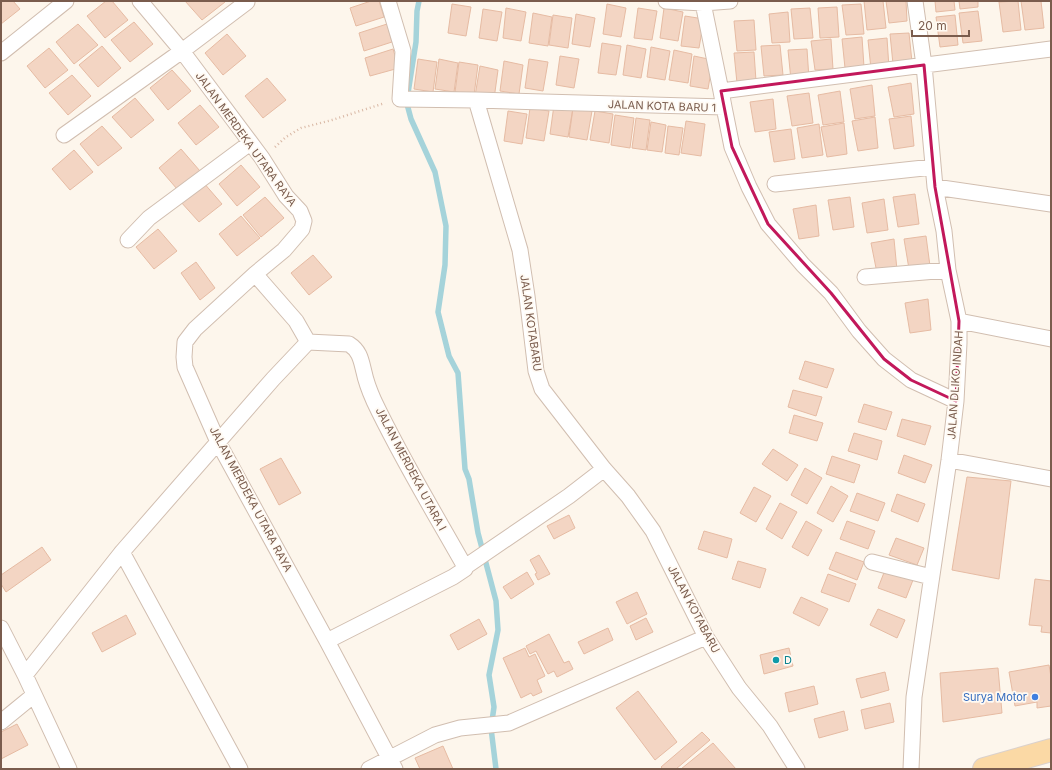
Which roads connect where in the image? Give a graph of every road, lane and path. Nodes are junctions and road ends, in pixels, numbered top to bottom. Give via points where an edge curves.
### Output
1 (66, 1) edge
2 (140, 1) edge
3 (388, 1) edge
4 (666, 1) edge
5 (730, 1) edge
6 (915, 1) edge
7 (247, 2) edge
8 (703, 4) junction
9 (1051, 49) edge
10 (182, 51) junction
11 (1, 53) edge
12 (924, 64) junction
13 (721, 92) junction
14 (406, 99) junction
15 (476, 100) junction
16 (724, 107) junction
17 (64, 135) dead end
18 (250, 143) junction
19 (262, 158) junction
20 (933, 167) junction
21 (775, 184) dead end
22 (935, 187) junction
23 (1051, 204) edge
24 (128, 240) dead end
25 (948, 270) junction
26 (255, 274) junction
27 (865, 277) dead end
28 (959, 321) junction
29 (1051, 339) edge
30 (308, 342) junction
31 (956, 401) junction
32 (218, 442) junction
33 (949, 460) junction
34 (604, 469) junction
35 (1051, 479) edge
36 (122, 552) junction
37 (872, 562) dead end
38 (471, 563) junction
39 (931, 577) junction
40 (1, 628) edge
41 (706, 636) junction
42 (327, 641) junction
43 (25, 675) junction
44 (34, 695) junction
45 (1, 722) edge
46 (1051, 750) edge
47 (392, 764) edge
48 (69, 769) edge
49 (240, 769) edge
50 (370, 769) edge
51 (797, 769) edge
52 (911, 769) edge
53 (984, 769) edge

1 - 11 street
2 - 10 street, JALAN MERDEKA UTARA RAYA
3 - 14 street via 403,51
4 - 8 street
5 - 8 street
6 - 12 street, JALAN DLIKO INDAH
7 - 10 street
8 - 13 street
9 - 12 street, JALAN KOTA BARU 1
10 - 17 street
10 - 18 street, JALAN MERDEKA UTARA RAYA
12 - 13 street, JALAN KOTA BARU 1
12 - 20 street, JALAN DLIKO INDAH
13 - 16 street, JALAN KOTA BARU 1
14 - 15 street
14 - 19 path via 379,104 301,128 286,137
15 - 16 street, JALAN KOTA BARU 1
15 - 34 street, JALAN KOTABARU via 520,250 536,371 542,390
16 - 31 street via 732,147 748,187 768,224 831,293 884,359 911,380
18 - 19 street, JALAN MERDEKA UTARA RAYA
18 - 24 street via 149,218
19 - 26 street, JALAN MERDEKA UTARA RAYA via 304,221 302,229 284,250
20 - 21 street
20 - 22 street, JALAN DLIKO INDAH
22 - 23 street
22 - 25 street, JALAN DLIKO INDAH via 944,230
25 - 27 street
25 - 28 street, JALAN DLIKO INDAH
26 - 30 street via 296,321
26 - 32 street, JALAN MERDEKA UTARA RAYA via 195,328 185,342 185,367
28 - 29 street
28 - 31 street, JALAN DLIKO INDAH
30 - 32 street
30 - 38 street, JALAN MERDEKA UTARA I via 349,344 360,354 374,400 422,490
31 - 33 street, JALAN DLIKO INDAH
32 - 36 street
32 - 42 street, JALAN MERDEKA UTARA RAYA
33 - 35 street
33 - 39 street, JALAN DLIKO INDAH
34 - 38 street
34 - 41 street, JALAN KOTABARU via 628,496 653,531
36 - 43 street
36 - 49 street
37 - 39 street
38 - 42 street via 453,577
39 - 52 street, JALAN DLIKO INDAH via 914,697
40 - 43 street
41 - 47 street via 509,723 460,728 435,735
41 - 51 street, JALAN KOTABARU
42 - 47 street, JALAN MERDEKA UTARA RAYA
43 - 44 street
44 - 45 street
44 - 48 street
46 - 53 main road
47 - 50 street

